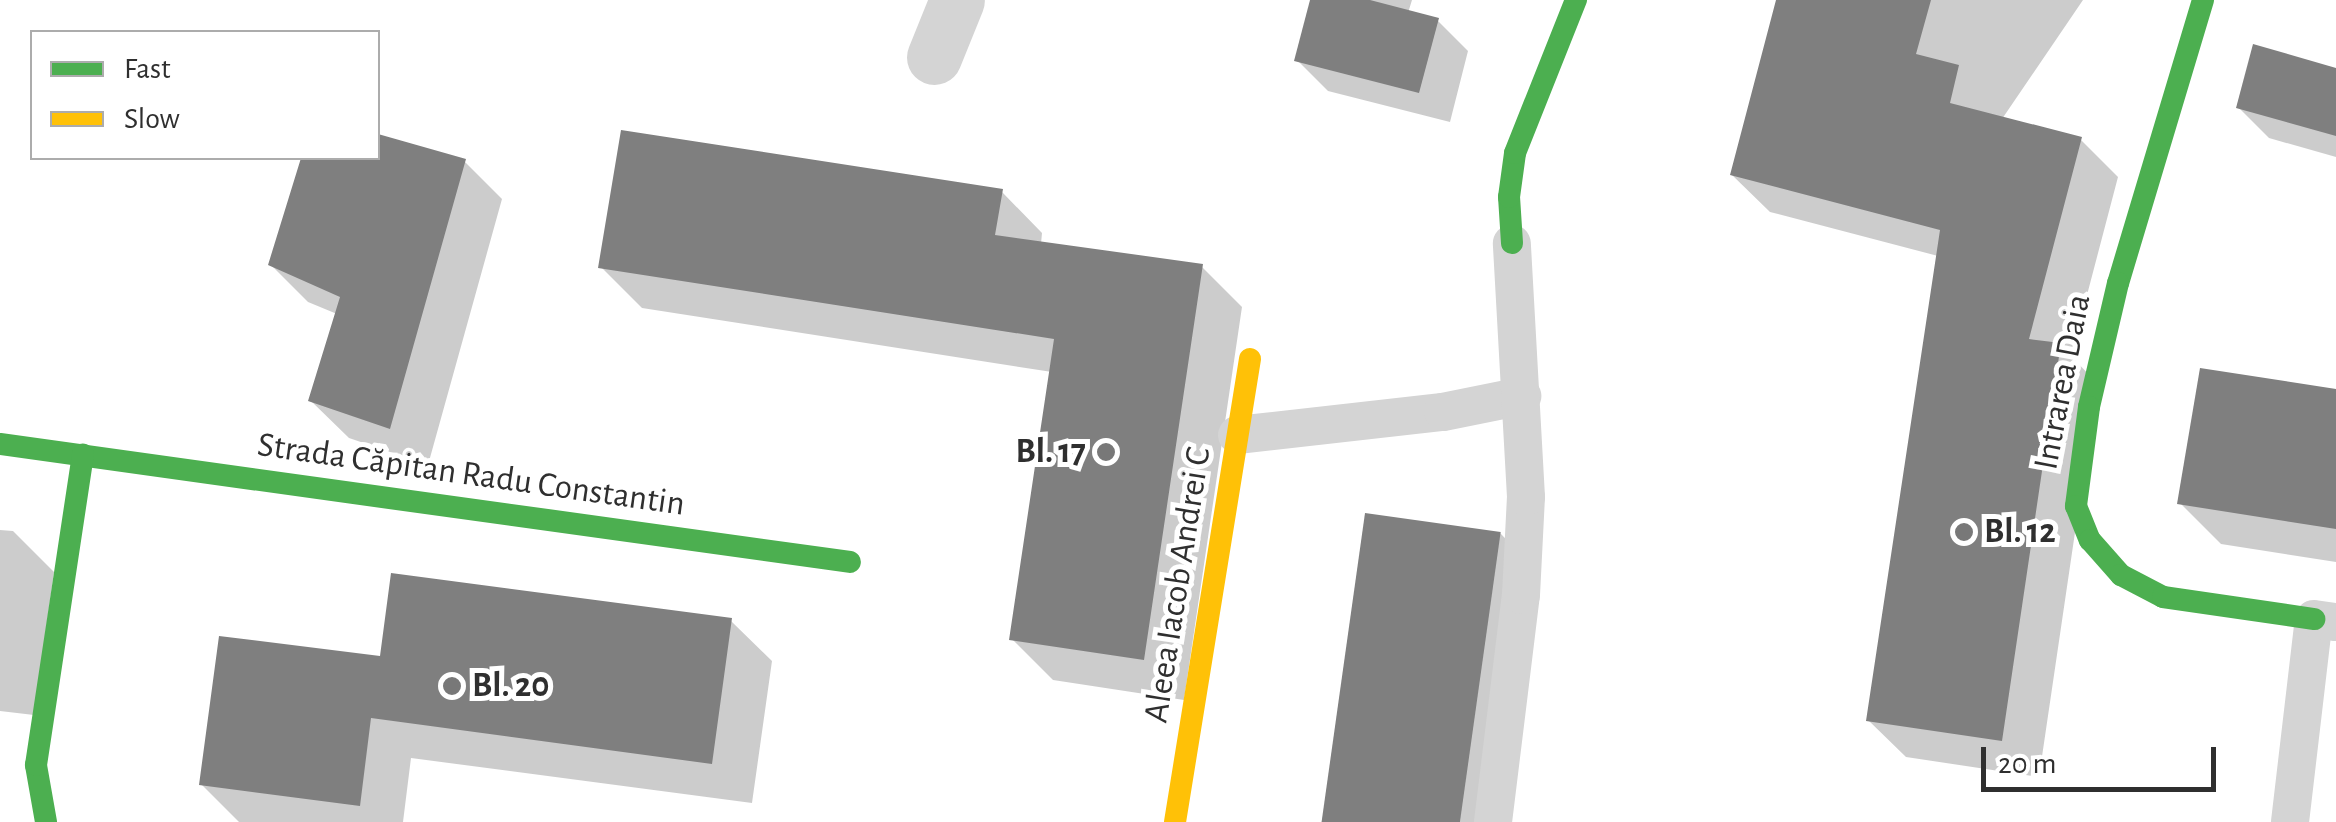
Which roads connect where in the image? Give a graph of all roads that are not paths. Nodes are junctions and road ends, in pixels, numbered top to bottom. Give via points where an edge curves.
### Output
1 (957, 0) edge
2 (1576, 0) edge
3 (2204, 0) edge
4 (934, 57) dead end
5 (1512, 244) joint
6 (1250, 359) dead end
7 (1522, 396) junction
8 (1237, 436) junction
9 (0, 444) edge
10 (84, 455) junction
11 (850, 562) dead end
12 (2325, 621) edge
13 (46, 822) edge
14 (1175, 822) edge
15 (1492, 822) edge
16 (2290, 822) edge

1 - 4 street
2 - 5 street via 1515,153
3 - 12 street, Intrarea Daia via 2118,283 2089,407 2076,506 2090,540 2122,574 2164,597
5 - 7 lane
6 - 8 street, Aleea Iacob Andrei C
7 - 8 lane
7 - 15 lane via 1521,595
8 - 14 street, Aleea Iacob Andrei C
9 - 10 street, Strada Căpitan Radu Constantin
10 - 11 street, Strada Căpitan Radu Constantin
10 - 13 street via 36,765
12 - 16 lane

